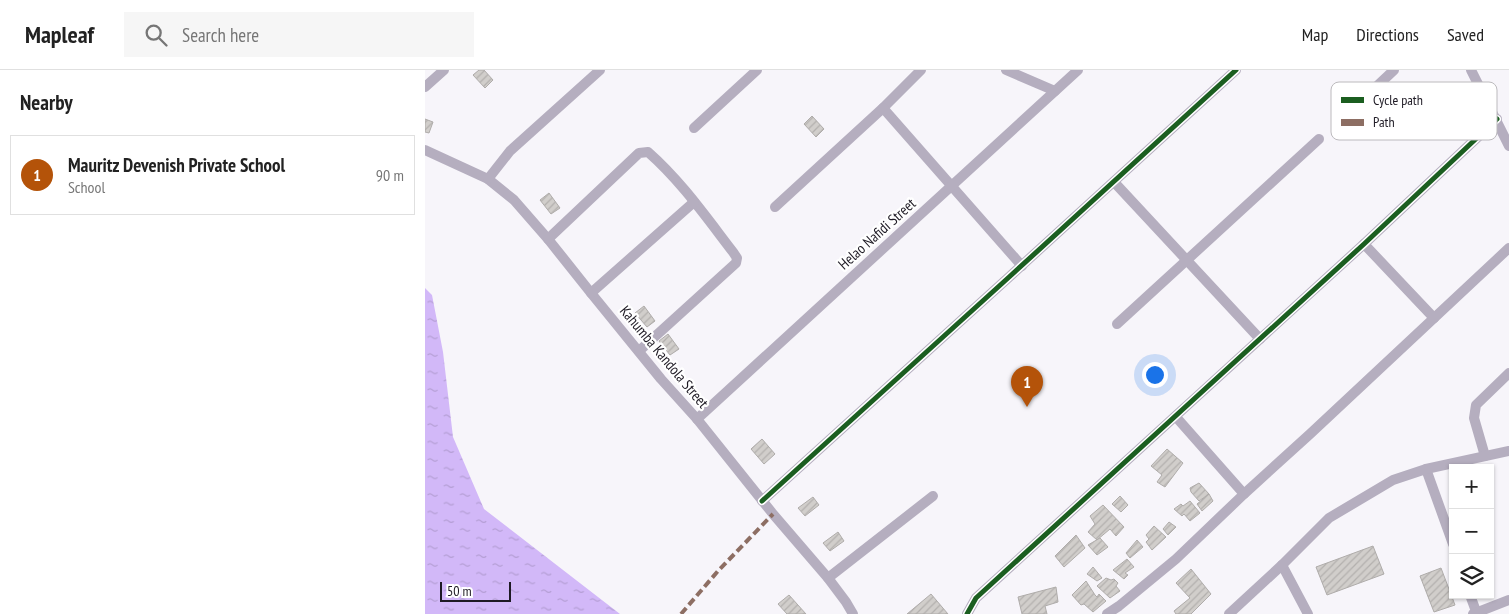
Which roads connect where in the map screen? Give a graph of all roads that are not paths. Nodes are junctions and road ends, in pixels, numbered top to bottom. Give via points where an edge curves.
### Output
1 (444, 70) edge
2 (600, 70) edge
3 (757, 70) edge
4 (921, 70) edge
5 (1006, 70) edge
6 (1078, 70) edge
7 (1236, 70) edge
8 (1394, 70) edge
9 (1471, 70) edge
10 (1381, 82) edge
11 (1477, 82) edge
12 (425, 87) edge
13 (1055, 91) junction
14 (883, 108) junction
15 (1497, 119) edge
16 (693, 128) dead end
17 (1319, 139) dead end
18 (1475, 140) edge
19 (1509, 146) edge
20 (425, 150) edge
21 (488, 179) junction
22 (1114, 182) junction
23 (951, 186) junction
24 (695, 202) junction
25 (775, 207) dead end
26 (548, 239) junction
27 (1364, 244) junction
28 (1509, 248) edge
29 (1186, 260) junction
30 (1022, 266) junction
31 (591, 293) junction
32 (1434, 318) junction
33 (1117, 324) dead end
34 (1260, 339) junction
35 (639, 351) junction
36 (1509, 373) edge
37 (1176, 417) junction
38 (697, 419) junction
39 (1509, 451) edge
40 (1485, 456) junction
41 (1427, 469) junction
42 (1244, 494) junction
43 (933, 496) dead end
44 (762, 501) junction
45 (1449, 532) edge
46 (1282, 565) junction
47 (828, 578) junction
48 (1471, 599) edge
49 (1509, 600) edge
50 (853, 614) edge
51 (967, 614) edge
52 (1107, 614) edge
53 (1229, 614) edge
54 (1308, 614) edge
55 (1476, 614) edge

1 - 12 street
2 - 21 street via 510,151
3 - 16 street
4 - 14 street
5 - 13 street
6 - 13 street, Helao Nafidi Street
7 - 22 street
8 - 10 street
9 - 11 street
13 - 23 street, Helao Nafidi Street
14 - 23 street
14 - 25 street
15 - 19 street
17 - 29 street
18 - 27 street
20 - 21 street, Kahumba Kandola Street
21 - 26 street, Kahumba Kandola Street via 514,200
22 - 29 street
22 - 30 street
23 - 30 street
23 - 38 street, Helao Nafidi Street
24 - 26 street via 648,152 639,153
24 - 31 street
24 - 35 street via 733,252 736,263
26 - 31 street, Kahumba Kandola Street
27 - 32 street
27 - 34 street
28 - 32 street
29 - 33 street
29 - 34 street
30 - 44 street
31 - 35 street, Kahumba Kandola Street
32 - 42 street
34 - 37 street
35 - 38 street, Kahumba Kandola Street
36 - 40 street via 1476,405 1474,418
37 - 42 street
37 - 51 street via 976,598
38 - 44 street, Kahumba Kandola Street
39 - 40 street
40 - 41 street
41 - 45 street
41 - 46 street via 1393,480 1329,518
42 - 52 street via 1176,559
43 - 47 street
44 - 47 street, Kahumba Kandola Street
46 - 53 street
46 - 54 street
47 - 50 street, Kahumba Kandola Street
48 - 55 street
49 - 55 street

